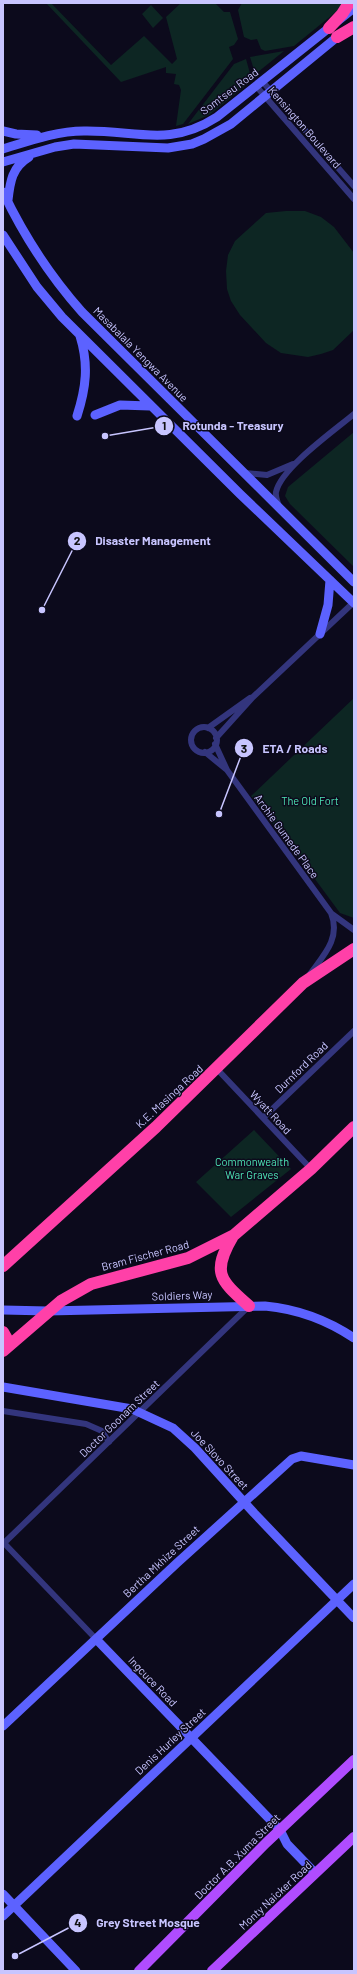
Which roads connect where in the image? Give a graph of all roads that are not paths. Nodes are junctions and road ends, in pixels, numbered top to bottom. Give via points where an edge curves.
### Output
1 (349, 3) edge
2 (354, 8) edge
3 (354, 23) edge
4 (354, 26) edge
5 (333, 33) junction
6 (259, 84) junction
7 (268, 94) junction
8 (3, 131) edge
9 (52, 134) junction
10 (55, 147) junction
11 (3, 149) edge
12 (3, 162) edge
13 (354, 186) edge
14 (3, 192) edge
15 (354, 199) edge
16 (8, 202) junction
17 (3, 235) edge
18 (79, 334) junction
19 (150, 406) junction
20 (354, 414) edge
21 (95, 415) dead end
22 (77, 416) dead end
23 (296, 463) junction
24 (243, 472) junction
25 (280, 508) junction
26 (330, 580) junction
27 (354, 582) edge
28 (354, 602) edge
29 (320, 634) junction
30 (253, 697) junction
31 (208, 728) junction
32 (216, 741) junction
33 (205, 752) junction
34 (226, 770) junction
35 (331, 913) junction
36 (354, 930) edge
37 (354, 949) edge
38 (303, 983) junction
39 (354, 1031) edge
40 (216, 1069) junction
41 (263, 1118) junction
42 (354, 1127) edge
43 (311, 1169) junction
44 (234, 1235) junction
45 (3, 1266) edge
46 (249, 1306) junction
47 (3, 1310) edge
48 (48, 1311) junction
49 (3, 1332) edge
50 (354, 1338) edge
51 (5, 1349) edge
52 (3, 1387) edge
53 (3, 1411) edge
54 (140, 1413) junction
55 (109, 1442) junction
56 (354, 1465) edge
57 (243, 1501) junction
58 (3, 1543) edge
59 (354, 1584) edge
60 (337, 1600) junction
61 (354, 1618) edge
62 (96, 1639) junction
63 (3, 1726) edge
64 (191, 1738) junction
65 (354, 1760) edge
66 (280, 1830) junction
67 (354, 1836) edge
68 (315, 1873) junction
69 (3, 1894) edge
70 (14, 1905) junction
71 (3, 1916) edge
72 (76, 1971) edge
73 (139, 1971) edge
74 (212, 1971) edge

1 - 5 highway
2 - 5 main road, Somtseu Road
3 - 5 main road, Somtseu Road
4 - 5 highway
5 - 6 main road, Somtseu Road
5 - 7 main road, Somtseu Road
6 - 7 street, Kensington Boulevard
6 - 9 main road, Somtseu Road via 209,123 180,134 151,136 82,131
7 - 10 main road, Somtseu Road via 231,124 192,144 168,148 92,144
7 - 13 street, Kensington Boulevard
7 - 15 street, Kensington Boulevard
8 - 9 main road via 22,135
9 - 11 main road, Somtseu Road
10 - 12 main road, Somtseu Road
10 - 16 main road via 30,156 17,167 10,180
14 - 16 main road, Masabalala Yengwa Avenue
16 - 24 main road, Masabalala Yengwa Avenue via 30,243 64,291 123,354
17 - 18 main road via 38,287
18 - 19 main road
18 - 22 main road via 85,355 86,374 85,391
19 - 21 main road via 120,405
19 - 26 main road
20 - 23 street
23 - 24 street via 267,475
23 - 25 street via 276,492
24 - 25 main road, Masabalala Yengwa Avenue
25 - 27 main road, Masabalala Yengwa Avenue
26 - 28 main road
26 - 29 main road via 328,605
28 - 29 street
29 - 30 street
30 - 31 street
30 - 32 street
31 - 32 street via 214,732
31 - 33 street via 196,730 191,738 194,748
32 - 33 street via 211,750
32 - 34 street, Archie Gumede Place
33 - 34 street, Archie Gumede Place
34 - 35 street, Archie Gumede Place
35 - 36 street, Archie Gumede Place
35 - 38 street, Archie Gumede Place via 335,928 333,942
37 - 38 highway, K.E. Masinga Road
38 - 40 highway, K.E. Masinga Road
39 - 41 street, Durnford Road
40 - 41 street, Wyatt Road
40 - 45 highway, K.E. Masinga Road
41 - 43 street, Wyatt Road
42 - 43 highway, Bram Fischer Road
43 - 44 highway, Bram Fischer Road
44 - 46 highway via 222,1256 220,1268 229,1287
44 - 48 highway, Bram Fischer Road via 188,1258 91,1284
46 - 48 main road, Soldiers Way
46 - 50 main road, Soldiers Way via 296,1310 325,1321
46 - 54 street, Doctor Goonam Street
47 - 48 main road, Soldiers Way
48 - 51 highway, Bram Fischer Road
49 - 51 highway via 6,1339
52 - 54 main road, Joe Slovo Street via 110,1405
53 - 55 street via 86,1424 102,1431
54 - 55 street, Doctor Goonam Street
54 - 57 main road, Joe Slovo Street via 173,1428
55 - 58 street, Doctor Goonam Street
56 - 57 main road, Bertha Mkhize Street via 301,1456 293,1458
57 - 60 main road, Joe Slovo Street
57 - 62 main road, Bertha Mkhize Street
58 - 62 street, Ingcuce Road
59 - 60 main road, Denis Hurley Street
60 - 61 main road, Joe Slovo Street
60 - 64 main road, Denis Hurley Street
62 - 63 main road, Bertha Mkhize Street
62 - 64 main road, Ingcuce Road
64 - 66 main road, Ingcuce Road
64 - 70 main road, Denis Hurley Street
65 - 66 main road, Doctor A.B. Xuma Street
66 - 68 main road, Ingcuce Road via 287,1844
66 - 73 main road, Doctor A.B. Xuma Street
67 - 68 main road, Monty Naicker Road
68 - 74 main road, Monty Naicker Road
69 - 70 main road
70 - 71 main road, Denis Hurley Street
70 - 72 main road

